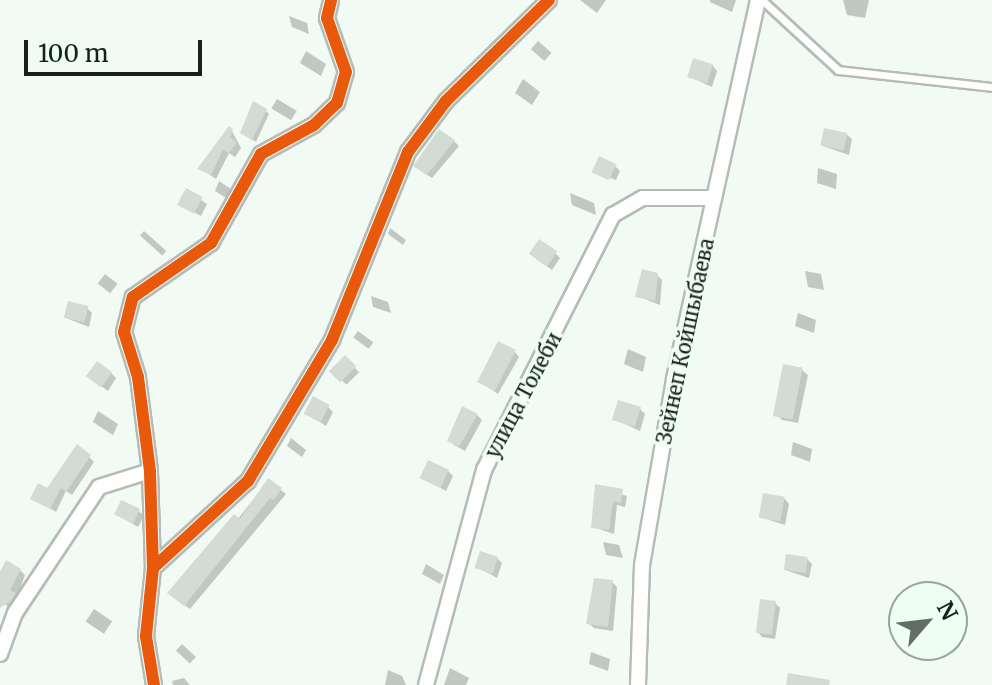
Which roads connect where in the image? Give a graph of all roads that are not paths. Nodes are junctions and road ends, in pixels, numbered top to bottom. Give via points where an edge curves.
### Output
1 (331, 0) edge
2 (549, 0) edge
3 (760, 0) edge
4 (992, 87) edge
5 (714, 198) junction
6 (150, 471) junction
7 (153, 568) junction
8 (0, 654) edge
9 (154, 685) edge
10 (426, 685) edge
11 (638, 685) edge

1 - 6 street via 327,18 346,72 337,103 314,125 261,154 211,243 133,297 124,332 138,377
2 - 7 street via 446,101 408,152 332,340 248,481
3 - 4 lane via 838,70
3 - 5 street, Зейнеп Койшыбаева
5 - 10 street, улица Толеби via 643,198 613,215 484,470
5 - 11 street, Зейнеп Койшыбаева via 674,379 642,565
6 - 7 street
6 - 8 street via 99,487 15,613
7 - 9 street via 146,636

